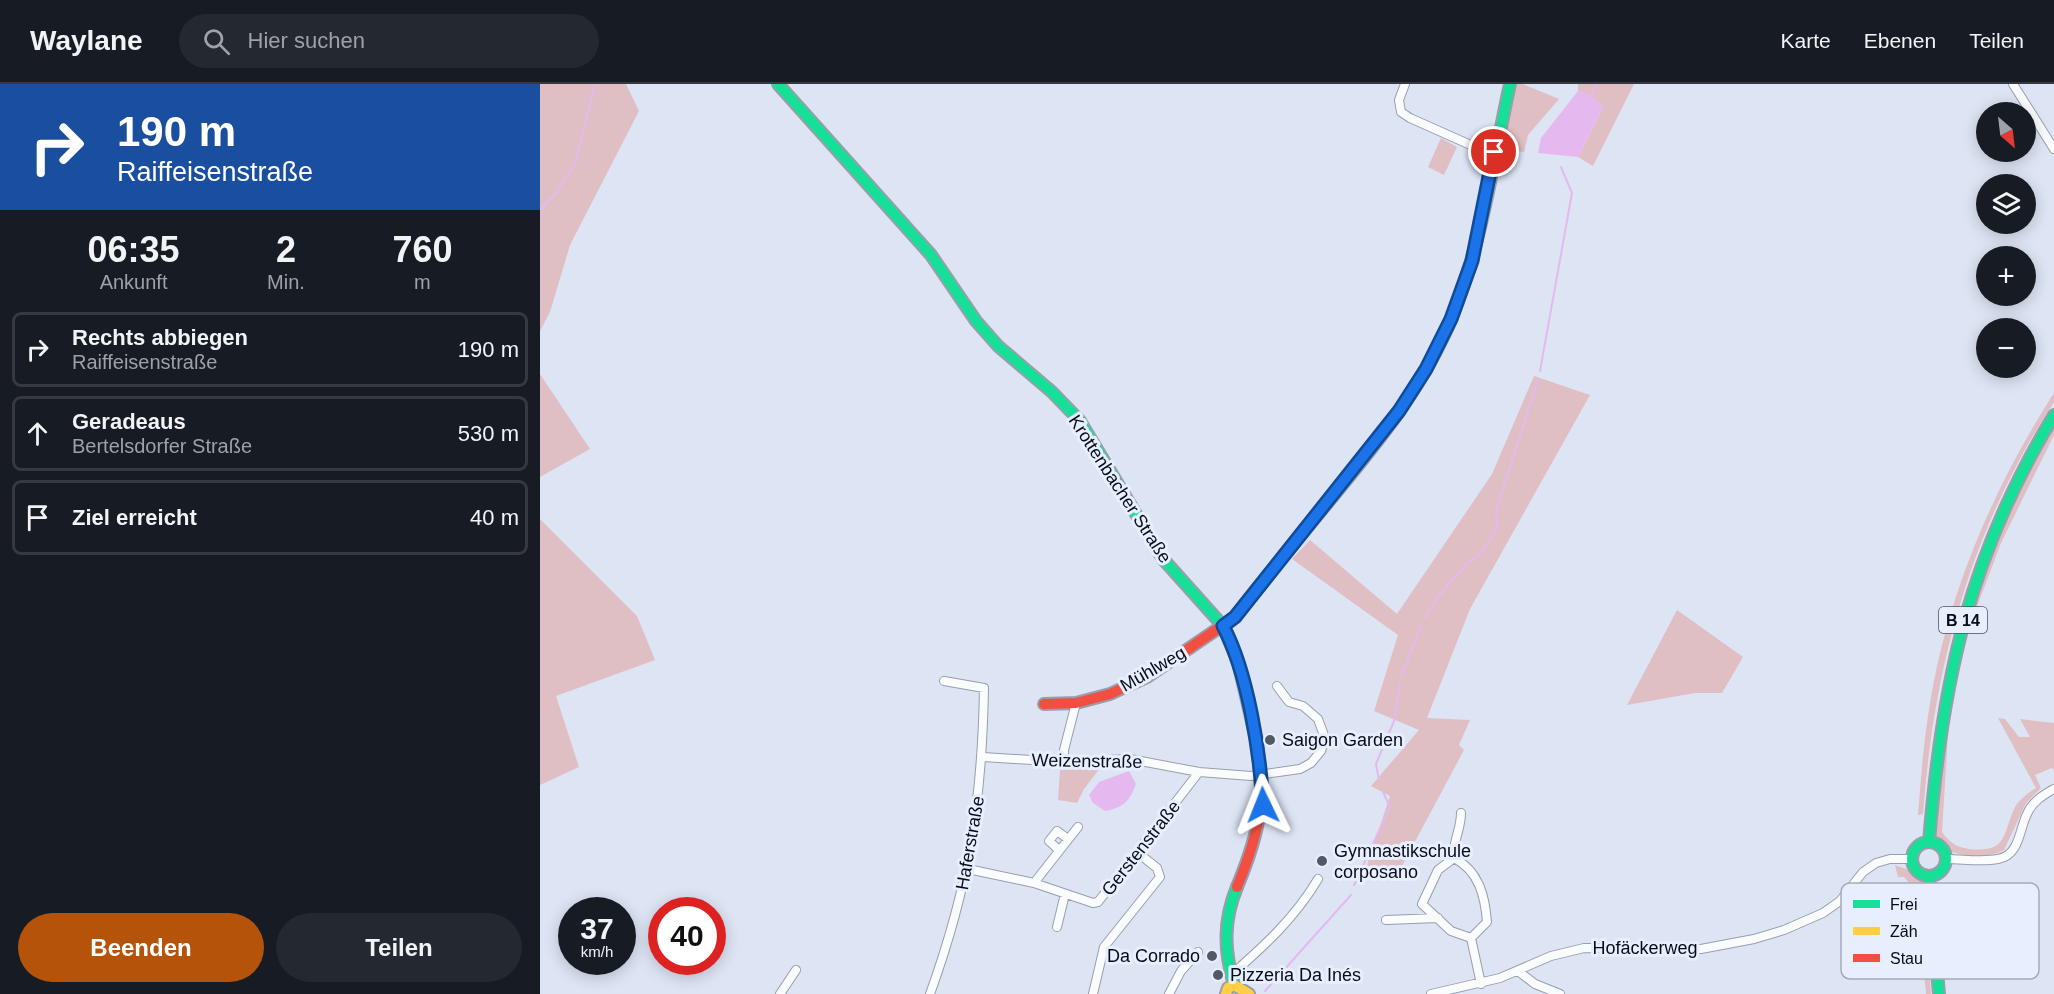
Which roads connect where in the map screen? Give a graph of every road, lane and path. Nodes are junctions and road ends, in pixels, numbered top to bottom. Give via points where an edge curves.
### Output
1 (778, 84) edge
2 (1405, 84) edge
3 (1509, 84) edge
4 (2013, 84) edge
5 (2054, 149) edge
6 (1493, 155) junction
7 (2054, 415) edge
8 (1223, 626) junction
9 (944, 681) dead end
10 (1277, 686) dead end
11 (1076, 703) junction
12 (1044, 704) dead end
13 (983, 757) junction
14 (1064, 762) junction
15 (1199, 772) junction
16 (1261, 774) junction
17 (2054, 789) edge
18 (1461, 813) dead end
19 (1078, 826) dead end
20 (1068, 839) junction
21 (1929, 842) junction
22 (1059, 850) junction
23 (1138, 853) junction
24 (1454, 858) junction
25 (1912, 859) junction
26 (1947, 859) junction
27 (968, 869) junction
28 (1929, 876) junction
29 (1318, 879) dead end
30 (1034, 883) junction
31 (1854, 883) edge
32 (1930, 883) edge
33 (1065, 894) junction
34 (1841, 900) edge
35 (1438, 918) junction
36 (1386, 920) dead end
37 (1056, 927) dead end
38 (1471, 938) junction
39 (1198, 952) dead end
40 (796, 970) dead end
41 (1518, 971) junction
42 (1938, 979) edge
43 (1232, 980) junction
44 (1481, 984) junction
45 (780, 994) edge
46 (930, 994) edge
47 (1094, 994) edge
48 (1169, 994) edge
49 (1226, 994) edge
50 (1249, 994) edge
51 (1431, 994) edge
52 (1560, 994) edge
53 (1939, 994) edge

1 - 8 street, Krottenbacher Straße via 931,255 990,338 1080,421 1164,559
2 - 6 street via 1399,100 1401,112
3 - 6 street, Mühlweg
4 - 5 street
6 - 8 street, Mühlweg via 1472,261 1451,319 1426,369 1399,411 1235,617
7 - 21 street, B 14 via 2002,512 1970,596 1952,661 1935,762
8 - 11 street, Mühlweg via 1147,677 1110,694
8 - 16 street, Krottenbacher Straße via 1239,664
9 - 13 street, Haferstraße via 984,688
10 - 16 street, Weizenstraße via 1289,702 1303,706 1318,719 1325,738 1311,763 1300,769
11 - 12 street, Mühlweg
11 - 14 street
13 - 14 street, Weizenstraße
13 - 27 street, Haferstraße
14 - 15 street, Weizenstraße via 1130,759
15 - 16 street, Weizenstraße
15 - 23 street, Gerstenstraße
16 - 43 street, Krottenbacher Straße via 1263,805 1226,921 1225,951
17 - 26 street via 2030,808 2019,840 2006,857
18 - 24 street
19 - 20 street
20 - 22 street
20 - 22 street via 1057,831 1049,841
21 - 25 street via 1916,849
21 - 26 street via 1942,847
22 - 30 street
23 - 33 street, Gerstenstraße via 1098,902
23 - 47 street via 1157,868 1160,877 1104,947
24 - 35 street via 1438,870 1422,904
24 - 38 street via 1466,864 1476,878 1485,902 1487,922
25 - 28 street via 1917,871
25 - 31 street, Hofäckerweg via 1876,863
26 - 28 street via 1943,869
27 - 30 street, Gerstenstraße
27 - 46 street, Haferstraße
28 - 32 street
29 - 43 street via 1280,932
30 - 33 street, Gerstenstraße
33 - 37 street
34 - 41 street, Hofäckerweg via 1823,913 1754,939 1693,950 1584,948 1551,956
35 - 36 street
35 - 38 street via 1451,931
38 - 44 street
39 - 48 street via 1181,971
40 - 45 street
41 - 44 street, Hofäckerweg
41 - 52 street via 1535,984
42 - 53 street
43 - 49 street
43 - 50 street
44 - 51 street, Hofäckerweg

